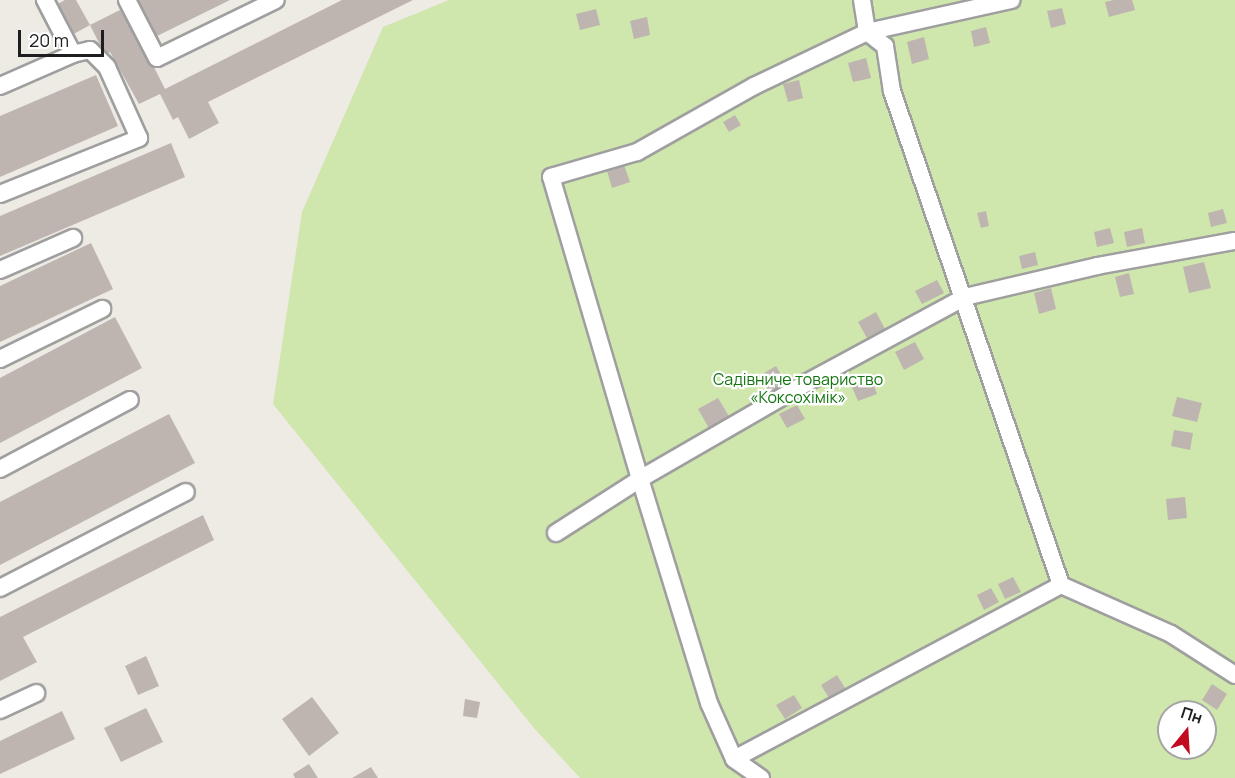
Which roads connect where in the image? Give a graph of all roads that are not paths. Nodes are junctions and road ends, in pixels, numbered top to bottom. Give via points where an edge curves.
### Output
1 (45, 0) edge
2 (127, 0) edge
3 (276, 0) edge
4 (862, 0) edge
5 (1011, 0) edge
6 (867, 32) junction
7 (73, 54) junction
8 (0, 86) edge
9 (0, 194) edge
10 (73, 238) dead end
11 (1235, 241) edge
12 (0, 270) edge
13 (965, 297) junction
14 (102, 309) dead end
15 (0, 359) edge
16 (130, 400) dead end
17 (0, 469) edge
18 (640, 479) junction
19 (186, 492) dead end
20 (556, 532) dead end
21 (1061, 585) junction
22 (0, 588) edge
23 (1235, 675) edge
24 (36, 693) dead end
25 (0, 710) edge
26 (734, 759) junction
27 (761, 778) edge

1 - 7 lane
2 - 3 lane via 157,58
4 - 6 lane
5 - 6 lane
6 - 13 lane via 885,46 892,91
6 - 18 lane via 754,86 637,152 551,177
7 - 8 lane
7 - 9 lane via 90,50 107,67 139,138
10 - 12 lane
11 - 13 lane via 1098,266
13 - 18 lane
13 - 21 lane
14 - 15 lane
16 - 17 lane
18 - 20 lane
18 - 26 lane via 709,703
19 - 22 lane
21 - 23 lane via 1171,634
21 - 26 lane
24 - 25 lane
26 - 27 lane

